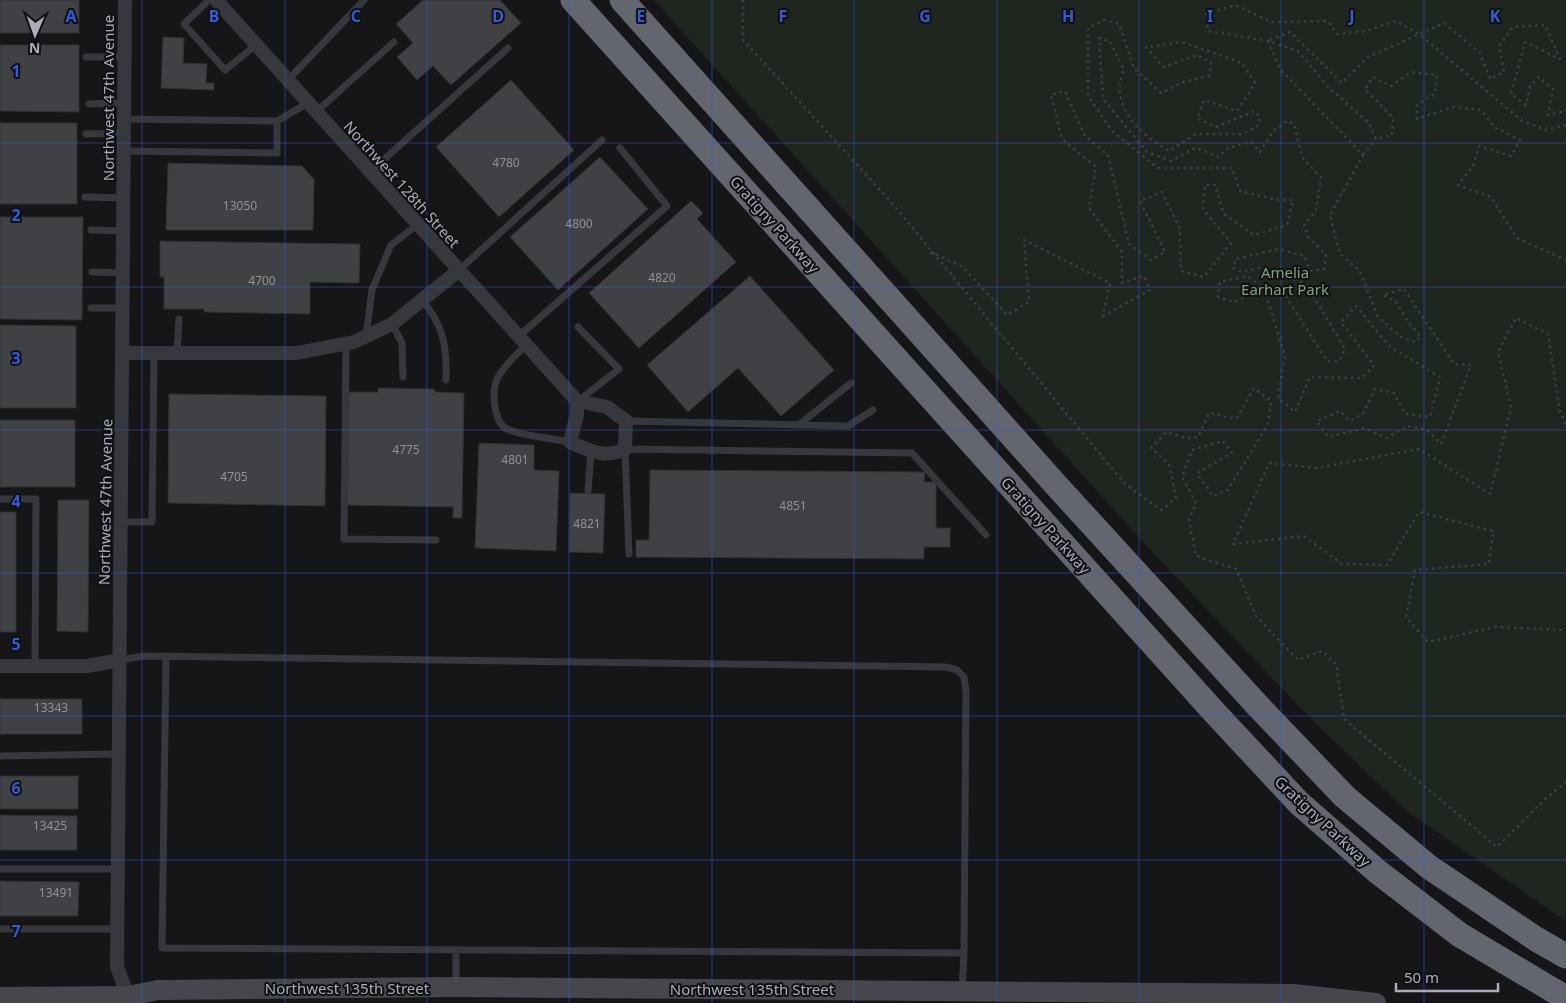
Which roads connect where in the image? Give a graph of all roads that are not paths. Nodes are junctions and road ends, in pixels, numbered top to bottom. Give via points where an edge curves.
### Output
1 (125, 0) edge
2 (209, 0) edge
3 (216, 0) edge
4 (364, 0) edge
5 (573, 0) edge
6 (622, 0) edge
7 (394, 42) dead end
8 (256, 45) junction
9 (508, 48) dead end
10 (86, 57) dead end
11 (124, 57) junction
12 (288, 80) junction
13 (124, 103) junction
14 (89, 104) dead end
15 (312, 107) junction
16 (278, 121) junction
17 (124, 126) junction
18 (86, 134) dead end
19 (602, 140) dead end
20 (620, 148) dead end
21 (124, 151) junction
22 (370, 172) junction
23 (85, 197) dead end
24 (124, 198) junction
25 (417, 225) junction
26 (91, 230) dead end
27 (124, 231) junction
28 (458, 271) junction
29 (92, 272) dead end
30 (123, 272) junction
31 (422, 300) junction
32 (91, 308) dead end
33 (123, 308) junction
34 (179, 319) dead end
35 (392, 324) junction
36 (578, 327) dead end
37 (366, 336) junction
38 (523, 340) junction
39 (346, 344) junction
40 (123, 352) junction
41 (154, 353) junction
42 (178, 353) junction
43 (403, 377) dead end
44 (446, 380) dead end
45 (851, 383) dead end
46 (577, 401) junction
47 (873, 410) dead end
48 (626, 422) junction
49 (800, 424) junction
50 (570, 442) junction
51 (626, 449) junction
52 (591, 452) junction
53 (588, 491) dead end
54 (0, 499) edge
55 (121, 522) junction
56 (986, 535) dead end
57 (436, 540) dead end
58 (629, 554) dead end
59 (166, 656) junction
60 (120, 660) junction
61 (0, 666) edge
62 (35, 666) junction
63 (118, 754) junction
64 (0, 756) edge
65 (0, 869) edge
66 (117, 869) junction
67 (0, 929) edge
68 (117, 929) junction
69 (456, 950) junction
70 (964, 953) junction
71 (1566, 956) edge
72 (456, 988) junction
73 (0, 997) edge
74 (961, 997) edge
75 (1566, 998) edge
76 (133, 1001) edge
77 (1376, 1003) edge

1 - 11 street, Northwest 47th Avenue
2 - 8 lane via 184,24 225,70
3 - 8 street, Northwest 128th Street
4 - 12 lane
5 - 75 highway, Gratigny Parkway via 1202,699 1299,802 1378,872 1460,934
6 - 71 highway via 1056,485 1345,797 1429,867
7 - 15 lane
8 - 12 street, Northwest 128th Street
9 - 22 lane
10 - 11 lane
11 - 13 street, Northwest 47th Avenue
12 - 15 street, Northwest 128th Street
13 - 14 lane
13 - 17 street, Northwest 47th Avenue
15 - 16 lane
15 - 22 street, Northwest 128th Street
16 - 17 lane
16 - 21 lane via 277,153
17 - 18 lane
17 - 21 street, Northwest 47th Avenue
19 - 28 lane
20 - 38 lane via 667,206
21 - 24 street, Northwest 47th Avenue
22 - 25 street, Northwest 128th Street
23 - 24 lane
24 - 27 street, Northwest 47th Avenue
25 - 28 street, Northwest 128th Street
25 - 37 lane via 391,245 372,290
26 - 27 lane
27 - 30 street, Northwest 47th Avenue
28 - 31 street
28 - 38 street, Northwest 128th Street
29 - 30 lane
30 - 33 street, Northwest 47th Avenue
31 - 35 street
31 - 44 lane via 436,316 444,338
32 - 33 lane
33 - 40 street, Northwest 47th Avenue
34 - 42 lane
35 - 37 street
35 - 43 lane via 402,343
36 - 46 lane via 618,369
37 - 39 street
38 - 46 street, Northwest 128th Street
38 - 50 lane via 497,379 498,420 508,429
39 - 42 street via 297,353
39 - 57 lane via 344,539
40 - 41 street
40 - 55 street, Northwest 47th Avenue
41 - 42 street
41 - 55 lane via 152,522
45 - 49 lane
46 - 48 street via 607,407
46 - 50 street via 577,416
47 - 49 lane via 848,426
48 - 49 lane
48 - 51 street
50 - 52 street
51 - 52 street via 605,456
51 - 56 lane via 912,453
51 - 58 lane
52 - 53 lane
54 - 62 lane via 36,499
55 - 60 street, Northwest 47th Avenue
59 - 60 lane
59 - 69 lane via 162,948
59 - 70 lane via 953,668 964,677 966,691
60 - 62 street via 87,666
60 - 63 street, Northwest 47th Avenue
61 - 62 street
63 - 64 lane
63 - 66 street, Northwest 47th Avenue
65 - 66 lane
66 - 68 street, Northwest 47th Avenue
67 - 68 lane
68 - 76 street, Northwest 47th Avenue via 117,966
69 - 70 lane
69 - 72 lane
70 - 74 lane
72 - 74 main road, Northwest 135th Street
72 - 76 main road, Northwest 135th Street via 158,990
73 - 76 main road, Northwest 135th Street
74 - 77 main road, Northwest 135th Street via 1293,994

